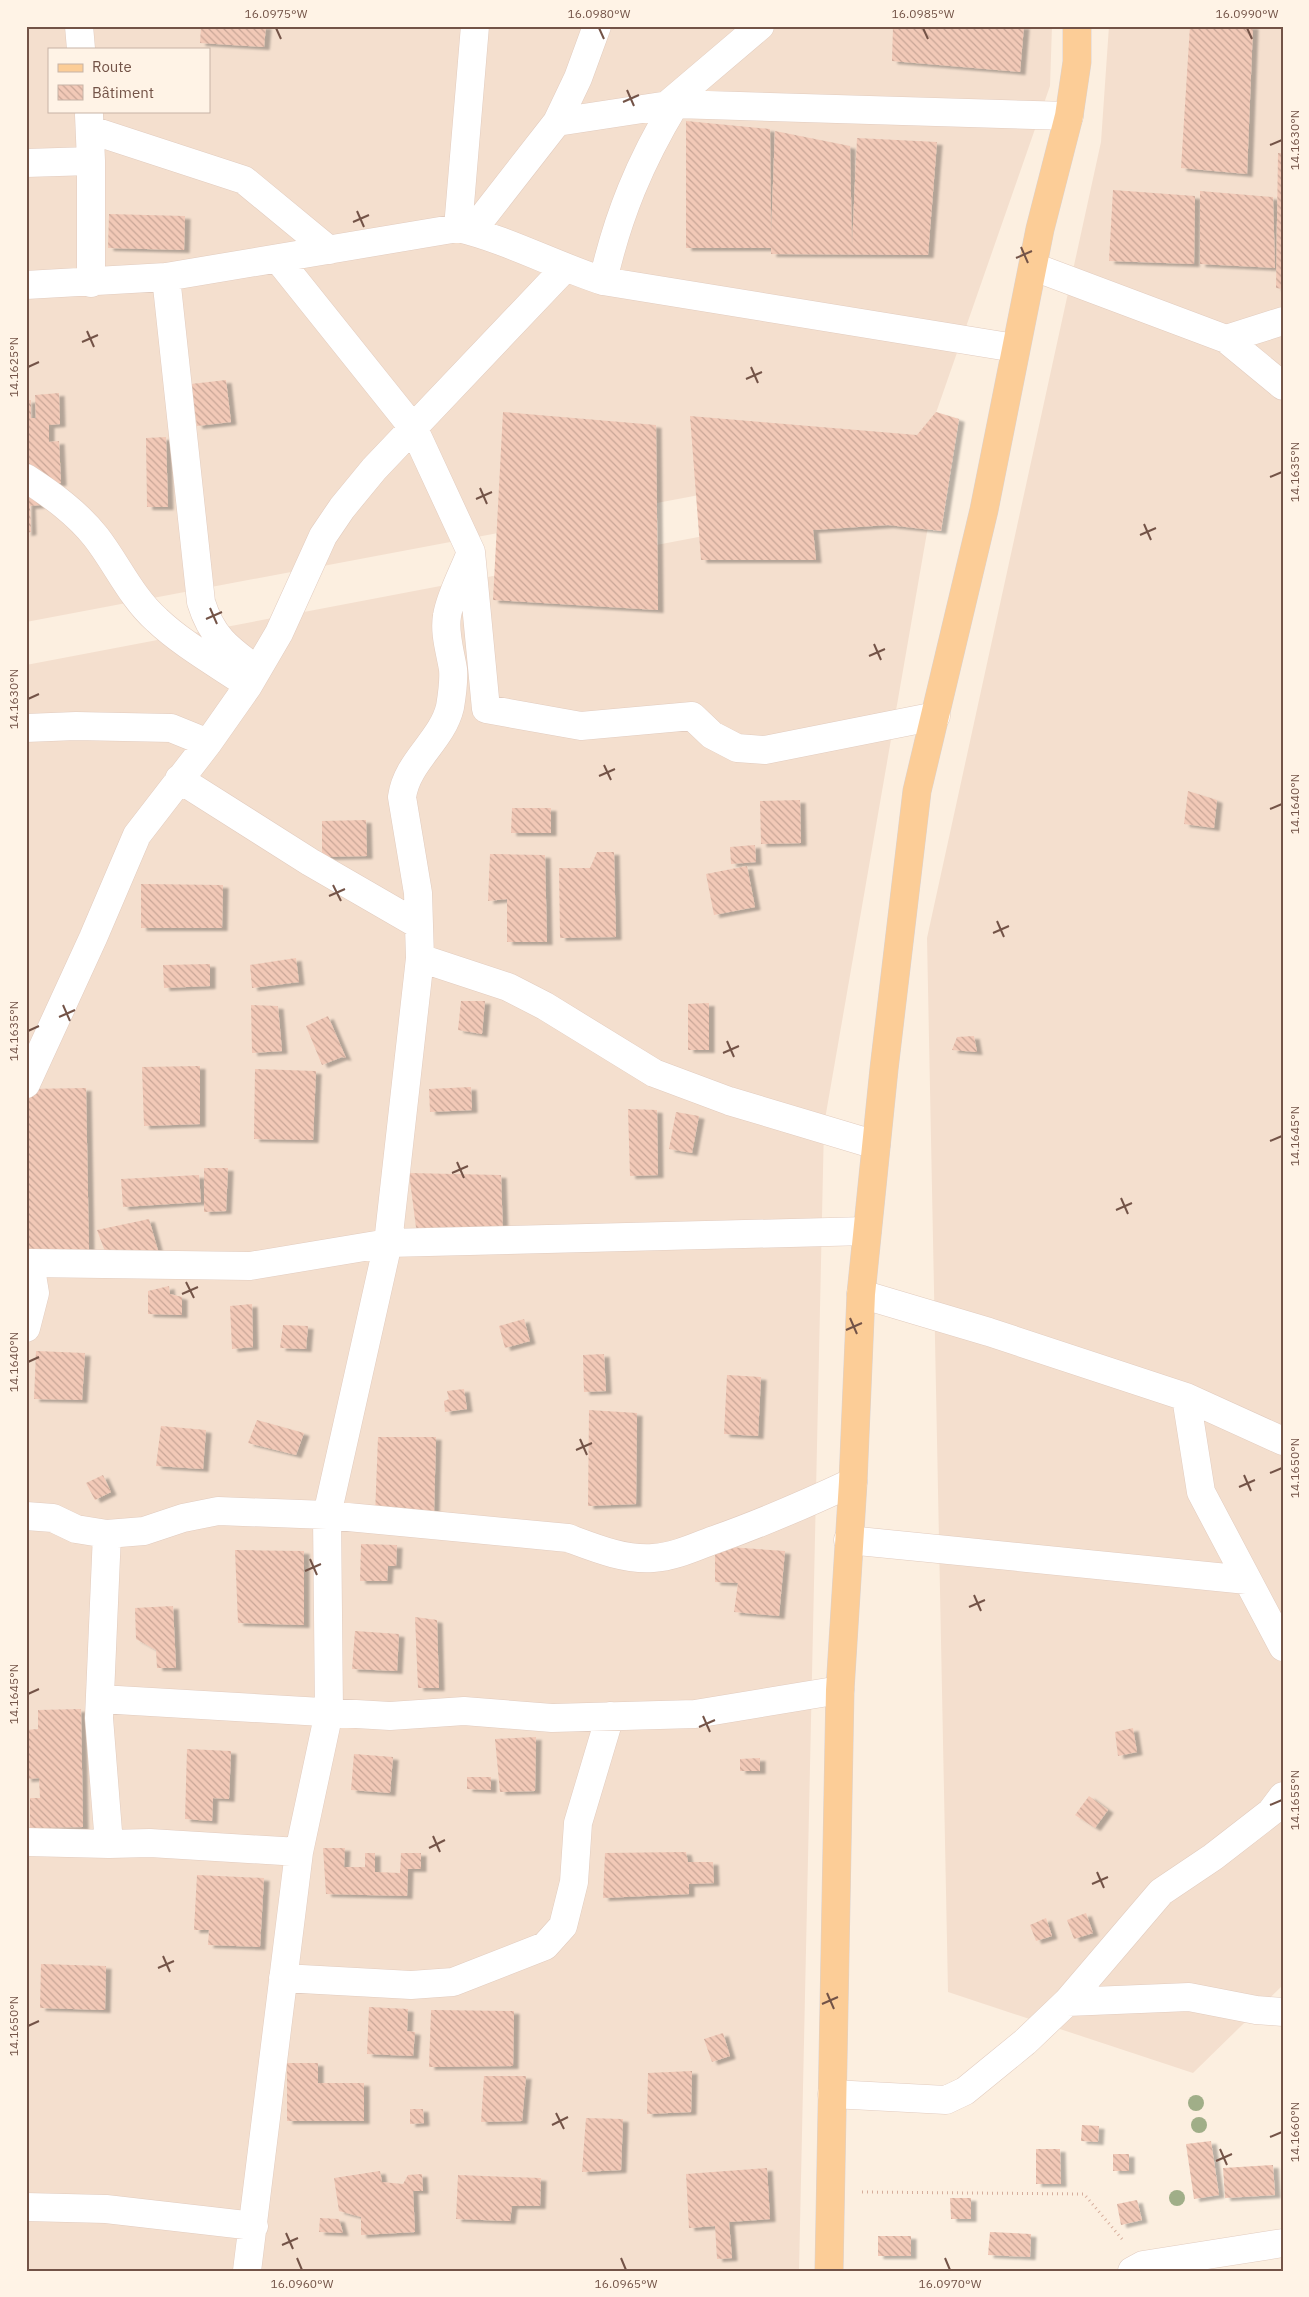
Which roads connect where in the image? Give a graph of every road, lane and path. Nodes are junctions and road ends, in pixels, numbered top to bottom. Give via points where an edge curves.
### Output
1 (79, 26) edge
2 (475, 26) edge
3 (597, 26) edge
4 (760, 26) edge
5 (1077, 26) edge
6 (81, 48) edge
7 (671, 104) junction
8 (1069, 116) junction
9 (90, 121) edge
10 (557, 122) junction
11 (91, 161) junction
12 (26, 163) edge
13 (465, 229) junction
14 (329, 250) junction
15 (278, 259) junction
16 (1034, 266) junction
17 (565, 268) junction
18 (166, 277) junction
19 (603, 281) junction
20 (91, 283) junction
21 (26, 285) edge
22 (1283, 322) edge
23 (1226, 339) junction
24 (1015, 348) junction
25 (1283, 386) edge
26 (414, 429) junction
27 (26, 478) edge
28 (471, 552) junction
29 (253, 678) junction
30 (936, 716) junction
31 (26, 728) edge
32 (208, 742) junction
33 (180, 779) junction
34 (419, 925) junction
35 (420, 958) junction
36 (26, 1084) edge
37 (876, 1145) junction
38 (867, 1231) junction
39 (388, 1242) junction
40 (27, 1260) edge
41 (861, 1294) junction
42 (26, 1328) edge
43 (1186, 1397) junction
44 (1283, 1441) edge
45 (853, 1482) junction
46 (327, 1515) junction
47 (26, 1516) edge
48 (107, 1534) junction
49 (848, 1540) junction
50 (1247, 1580) junction
51 (1283, 1647) edge
52 (840, 1690) junction
53 (100, 1699) junction
54 (329, 1712) junction
55 (610, 1716) junction
56 (1283, 1796) edge
57 (26, 1842) edge
58 (109, 1844) junction
59 (298, 1852) junction
60 (283, 1978) junction
61 (1067, 2002) junction
62 (1283, 2012) edge
63 (832, 2094) junction
64 (831, 2192) junction
65 (26, 2207) edge
66 (254, 2226) junction
67 (1283, 2243) edge
68 (1138, 2268) edge
69 (247, 2271) edge
70 (829, 2271) edge

1 - 6 street
2 - 13 street
3 - 10 street
4 - 7 street
5 - 8 main road via 1077,62
7 - 8 street
7 - 10 street
7 - 19 street via 629,192 615,231
8 - 16 main road via 1040,229
9 - 11 street
9 - 14 street via 244,180
10 - 13 street
11 - 12 street
11 - 20 street
13 - 14 street
13 - 17 street via 490,235
14 - 15 street
15 - 18 street
15 - 26 street
16 - 23 street
16 - 24 main road
17 - 19 street
17 - 26 street
18 - 20 street
18 - 29 street via 201,602 218,639
19 - 24 street
20 - 21 street
22 - 23 street
23 - 25 street
24 - 30 main road via 984,510
26 - 28 street
26 - 29 street via 374,469 323,536 279,633
27 - 29 street via 78,517 157,621
28 - 30 street via 486,709 581,726 692,716 712,735 737,748 766,750
28 - 34 street via 447,616 453,671 450,708 439,731 410,771 402,797 418,894
29 - 32 street
30 - 37 main road via 917,790
31 - 32 street via 171,728
32 - 33 street
33 - 34 street via 310,862
33 - 36 street via 136,835
34 - 35 street
35 - 37 street via 508,987 654,1073 729,1101
35 - 39 street
37 - 38 main road
38 - 39 street
38 - 41 main road
39 - 40 street via 250,1266
39 - 46 street
40 - 42 street via 35,1294
41 - 43 street
41 - 45 main road
43 - 44 street
43 - 50 street via 1201,1492
45 - 46 street via 780,1516 674,1554 653,1558 599,1550 568,1538
45 - 49 main road
46 - 48 street via 218,1511 144,1531
46 - 54 street
47 - 48 street via 53,1518 76,1529
48 - 53 street
49 - 50 street
49 - 52 main road
50 - 51 street
52 - 55 street via 695,1714
52 - 63 main road
53 - 54 street
53 - 58 street
54 - 55 street via 390,1716 464,1711 552,1718
54 - 59 street
55 - 60 street via 578,1823 574,1882 563,1926 545,1946 453,1982 411,1985
56 - 61 street via 1264,1817 1161,1892
57 - 58 street
58 - 59 street via 150,1843
59 - 60 street
60 - 66 street
61 - 62 street via 1189,1997
61 - 63 street via 996,2067 965,2091 946,2100
63 - 64 main road
64 - 68 path via 1084,2194
64 - 70 main road
65 - 66 street via 106,2209
66 - 69 street
67 - 68 street

